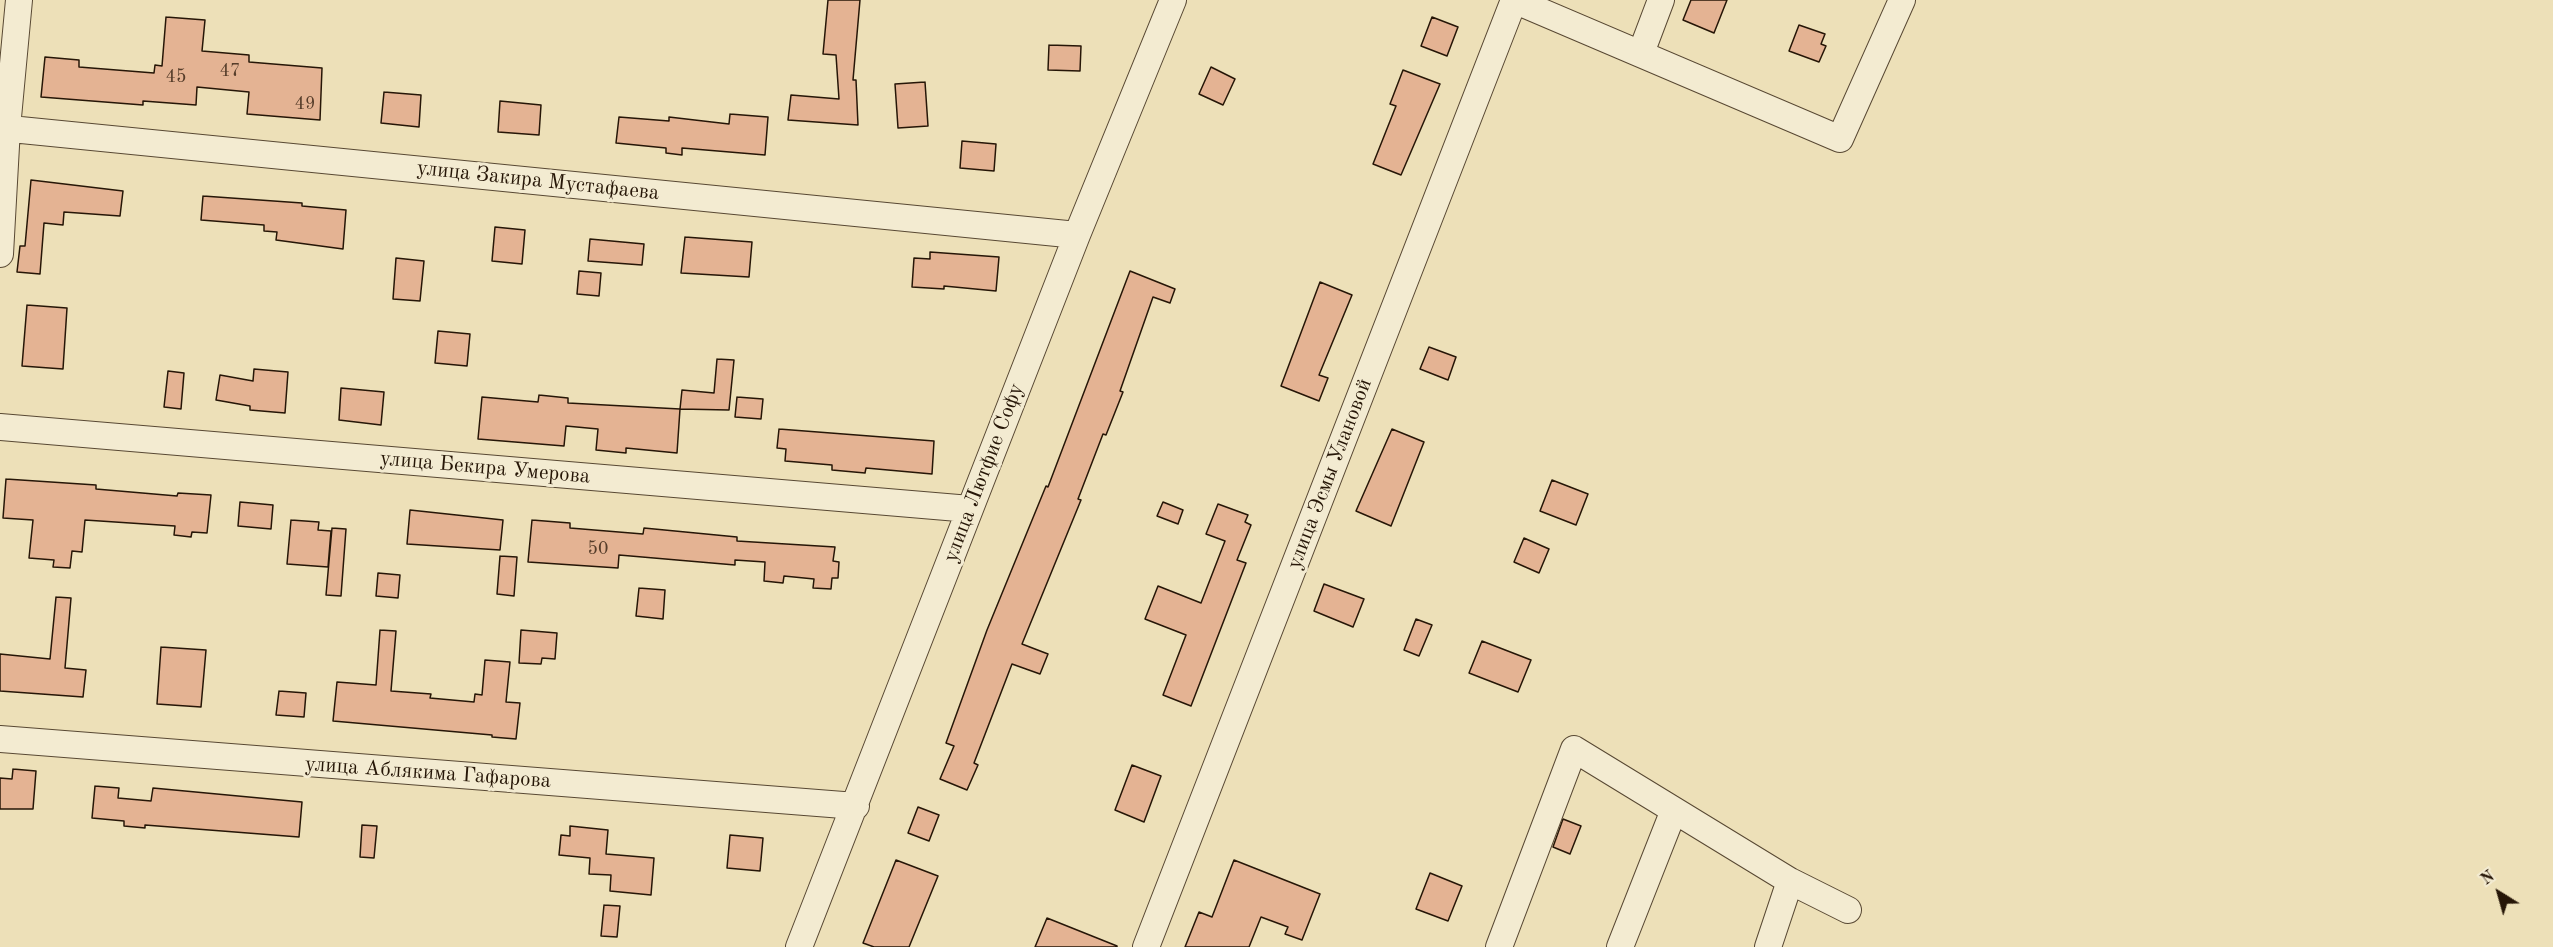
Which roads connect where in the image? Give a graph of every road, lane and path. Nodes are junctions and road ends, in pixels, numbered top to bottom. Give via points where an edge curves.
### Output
1 (19, 0) edge
2 (1173, 0) edge
3 (1514, 0) edge
4 (1661, 0) edge
5 (1902, 0) edge
6 (1641, 52) junction
7 (3, 128) edge
8 (1077, 235) junction
9 (0, 254) edge
10 (0, 427) edge
11 (970, 508) junction
12 (0, 740) edge
13 (856, 806) junction
14 (1674, 810) junction
15 (1790, 881) junction
16 (1848, 910) dead end
17 (799, 947) edge
18 (1146, 947) edge
19 (1499, 947) edge
20 (1620, 947) edge
21 (1768, 947) edge

1 - 7 street
2 - 8 street, улица Лютфие Софу
3 - 6 street
3 - 18 street, улица Эсмы Улановой
4 - 6 street
5 - 6 street via 1840,140
7 - 8 street, улица Закира Мустафаева
7 - 9 street
8 - 11 street, улица Лютфие Софу
10 - 11 street, улица Бекира Умерова
11 - 13 street, улица Лютфие Софу
12 - 13 street, улица Аблякима Гафарова
13 - 17 street, улица Лютфие Софу
14 - 15 street
14 - 19 street via 1575,749
14 - 20 street
15 - 16 street
15 - 21 street

